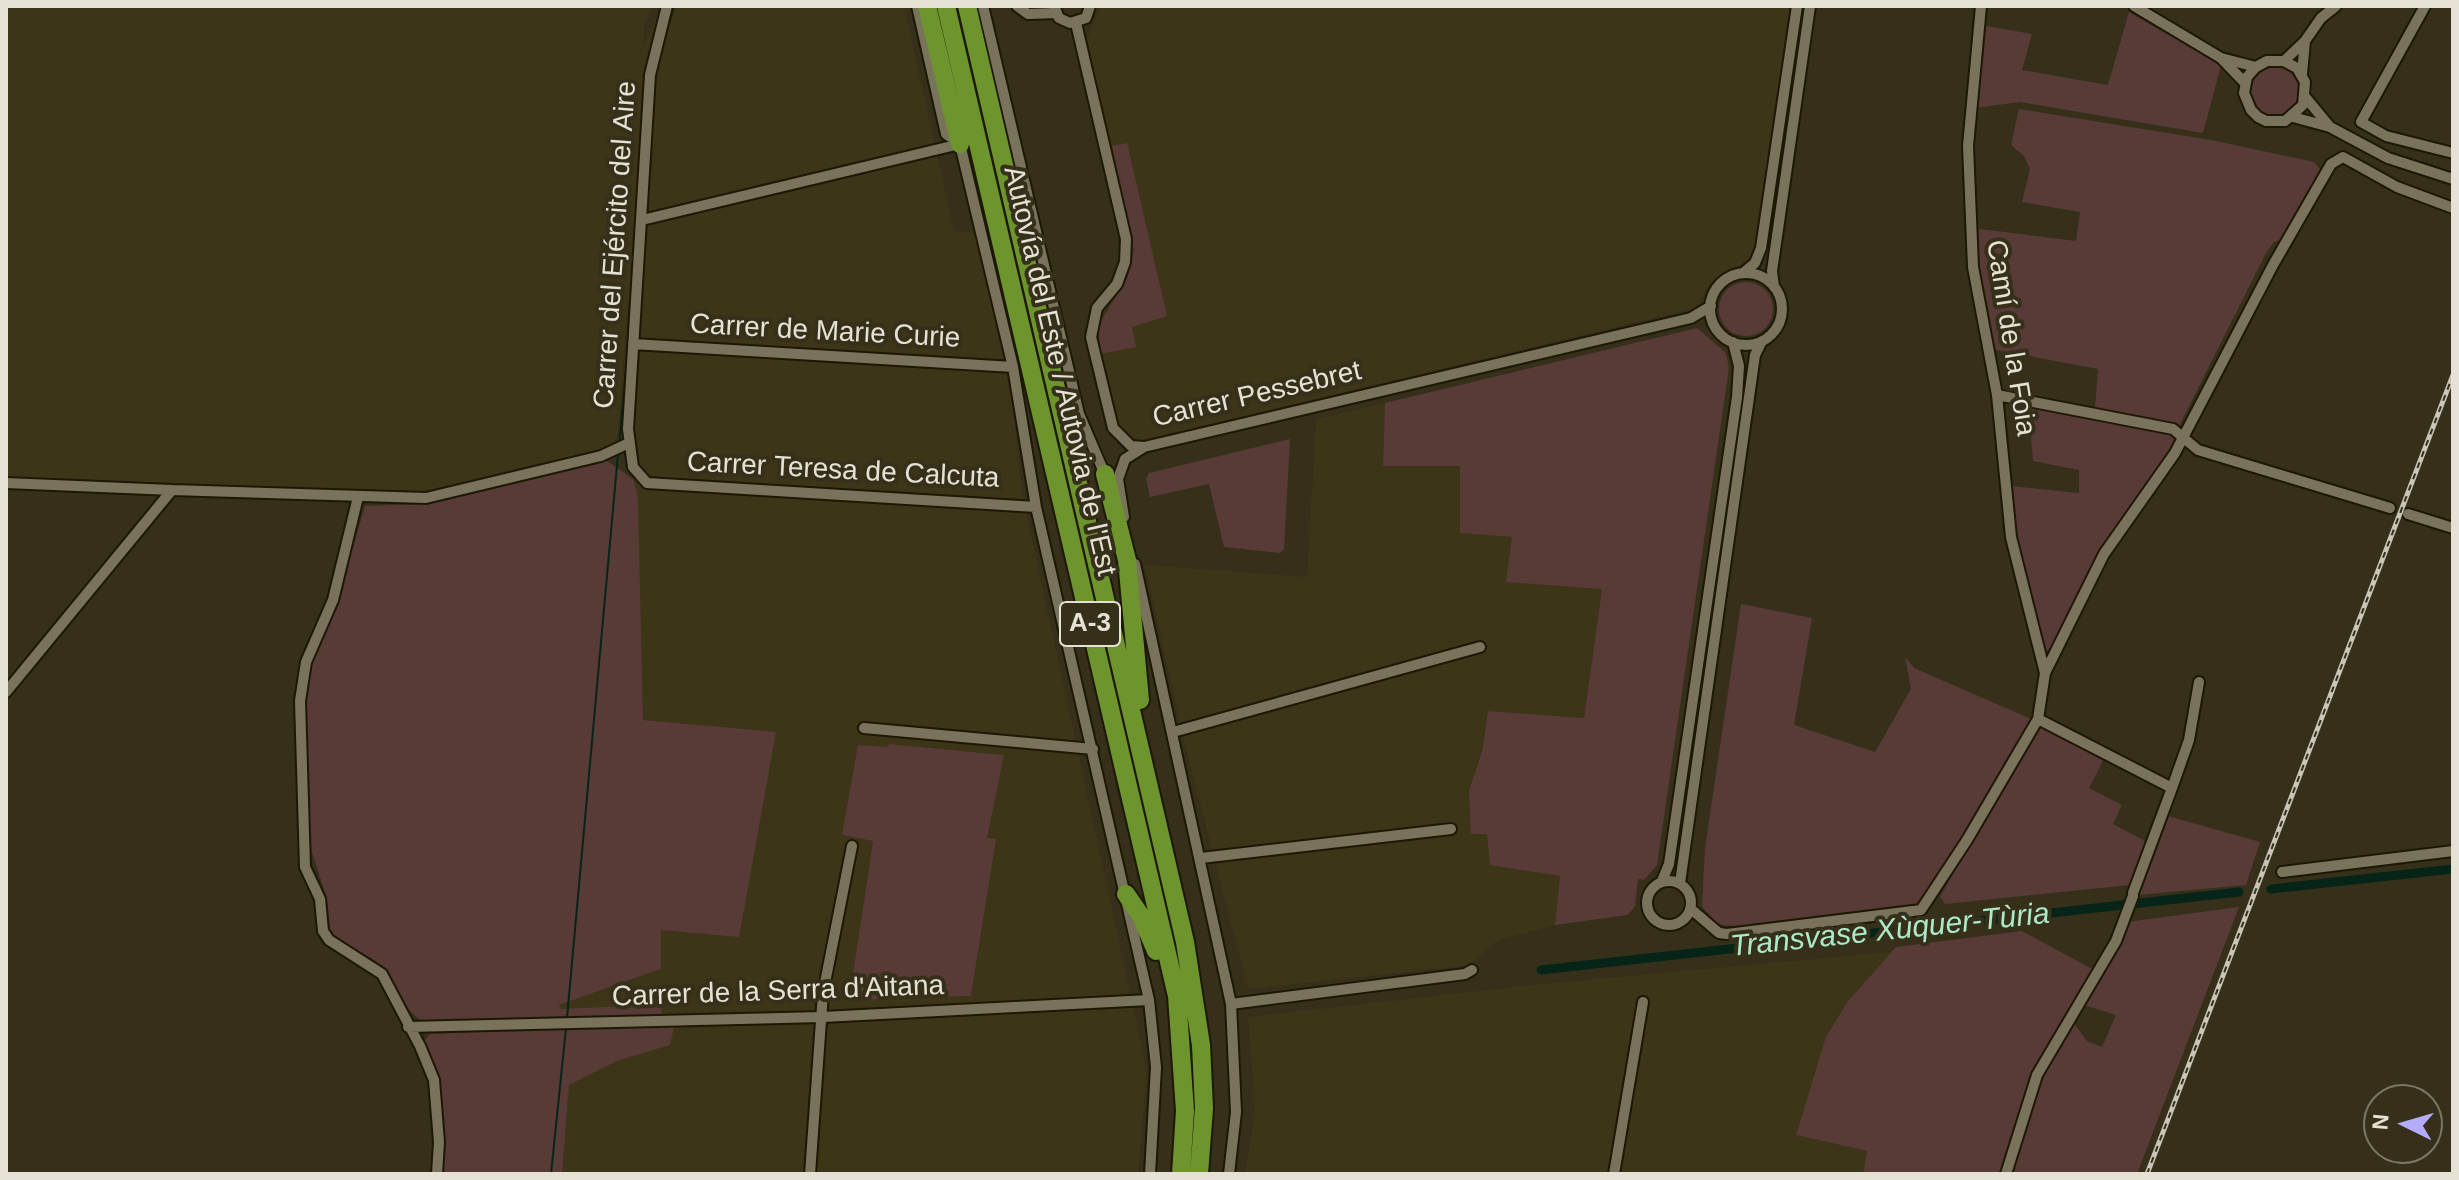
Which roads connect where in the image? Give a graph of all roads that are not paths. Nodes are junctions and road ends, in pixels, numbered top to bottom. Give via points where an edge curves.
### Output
1 (667, 6) edge
2 (917, 6) edge
3 (927, 6) edge
4 (937, 6) edge
5 (946, 6) edge
6 (967, 6) edge
7 (983, 6) edge
8 (1017, 6) edge
9 (1090, 6) edge
10 (1797, 6) edge
11 (1810, 6) edge
12 (1981, 6) edge
13 (2134, 6) edge
14 (2336, 6) edge
15 (2425, 6) edge
16 (1055, 10) edge
17 (1076, 23) junction
18 (2305, 41) junction
19 (2221, 58) junction
20 (2284, 61) junction
21 (2256, 67) junction
22 (2302, 74) junction
23 (2245, 83) junction
24 (2306, 98) junction
25 (2293, 117) junction
26 (2330, 127) junction
27 (968, 143) junction
28 (2453, 153) edge
29 (2453, 179) edge
30 (2453, 208) edge
31 (642, 220) junction
32 (1743, 273) junction
33 (1774, 287) junction
34 (1711, 306) junction
35 (1691, 318) junction
36 (1714, 324) junction
37 (1762, 341) junction
38 (1733, 342) junction
39 (633, 344) junction
40 (1013, 367) junction
41 (1997, 395) junction
42 (2184, 437) junction
43 (629, 443) junction
44 (1144, 447) junction
45 (1105, 474) junction
46 (6, 483) edge
47 (647, 483) joint
48 (172, 490) junction
49 (358, 497) junction
50 (1036, 507) junction
51 (2390, 508) dead end
52 (2408, 514) dead end
53 (1125, 519) junction
54 (2453, 528) edge
55 (1480, 647) dead end
56 (2045, 673) junction
57 (2199, 682) dead end
58 (6, 692) edge
59 (2038, 719) junction
60 (864, 728) dead end
61 (1173, 732) junction
62 (1093, 749) junction
63 (1146, 766) junction
64 (2172, 788) junction
65 (1451, 829) dead end
66 (852, 846) dead end
67 (2453, 851) edge
68 (1201, 858) junction
69 (2282, 872) dead end
70 (1662, 881) junction
71 (1680, 883) junction
72 (1126, 894) junction
73 (1691, 909) junction
74 (1472, 970) dead end
75 (1149, 1000) junction
76 (1643, 1002) dead end
77 (1231, 1004) junction
78 (823, 1017) junction
79 (408, 1027) junction
80 (1181, 1049) junction
81 (437, 1174) edge
82 (810, 1174) edge
83 (1150, 1174) edge
84 (1181, 1174) edge
85 (1199, 1174) edge
86 (1229, 1174) edge
87 (1614, 1174) edge
88 (2006, 1174) edge

1 - 31 street, Carrer del Ejército del Aire via 650,75
2 - 27 street via 946,134
3 - 27 highway
4 - 27 highway
5 - 27 highway, Autovía del Este / Autovia de l'Est / A-3
6 - 63 highway, Autovía del Este / Autovia de l'Est / A-3
7 - 45 street via 1079,414
8 - 16 street via 1028,14
9 - 17 street via 1086,18
10 - 32 street via 1761,248
11 - 33 street via 1772,271
12 - 41 street, Camí de la Foia via 1968,146 1969,227
13 - 19 street
14 - 18 street
15 - 28 street via 2361,122 2386,136
16 - 17 street via 1064,21
17 - 44 street, Carrer Pessebret via 1126,239 1125,262 1117,284 1097,308 1091,337 1113,428 1131,446
18 - 20 street
18 - 22 street
19 - 21 street
19 - 23 street
20 - 21 street
20 - 22 street
21 - 23 street
22 - 24 street
23 - 25 street via 2246,102 2258,117 2276,122
24 - 25 street
24 - 26 street
25 - 26 street
26 - 29 street via 2388,158
27 - 31 street
27 - 40 street
27 - 80 highway, Autovía del Este / Autovia de l'Est / A-3 via 1177,996
30 - 42 street via 2397,187 2343,157 2331,164
31 - 39 street, Carrer del Ejército del Aire
32 - 33 street
32 - 34 street via 1719,286
33 - 37 street via 1781,316
34 - 35 street, Carrer Pessebret
34 - 36 street
35 - 36 street, Carrer Pessebret
35 - 44 street, Carrer Pessebret
36 - 38 street
37 - 38 street
37 - 71 street via 1755,355
38 - 70 street via 1739,366 1737,397 1669,864
39 - 40 street, Carrer de Marie Curie
39 - 43 street, Carrer del Ejército del Aire
40 - 50 street
41 - 42 street via 2173,429
41 - 56 street, Camí de la Foia via 2011,537
42 - 51 street via 2198,450
42 - 56 street via 2104,554
43 - 47 street, Carrer del Ejército del Aire via 633,467
43 - 49 street via 601,456 426,498
44 - 53 street via 1125,459 1118,479
45 - 53 street
45 - 63 highway via 1127,560
46 - 48 street
47 - 50 street, Carrer Teresa de Calcuta
48 - 49 street
48 - 58 street
49 - 79 street via 333,600 306,662 300,701 305,867 320,899 323,931 382,974
50 - 62 street
52 - 54 street
53 - 61 street
55 - 61 street
56 - 59 street
57 - 64 street via 2189,740
59 - 64 street
59 - 73 street via 1921,910 1727,934
60 - 62 street
61 - 68 street
62 - 72 street
63 - 85 highway, Autovía del Este / Autovia de l'Est / A-3 via 1195,993 1204,1108
64 - 88 street via 2116,941 2037,1075
65 - 68 street
66 - 78 street via 823,993
67 - 69 street
68 - 77 street
70 - 71 street
70 - 73 street via 1649,894 1653,918 1673,925
71 - 73 street via 1690,894
72 - 75 street
72 - 80 highway via 1154,940
74 - 77 street
75 - 78 street, Carrer de la Serra d'Aitana
75 - 83 street via 1156,1067
76 - 87 street
77 - 86 street via 1236,1098
78 - 79 street, Carrer de la Serra d'Aitana
78 - 82 street
79 - 81 street via 434,1080
80 - 84 highway, Autovía del Este / Autovia de l'Est / A-3

